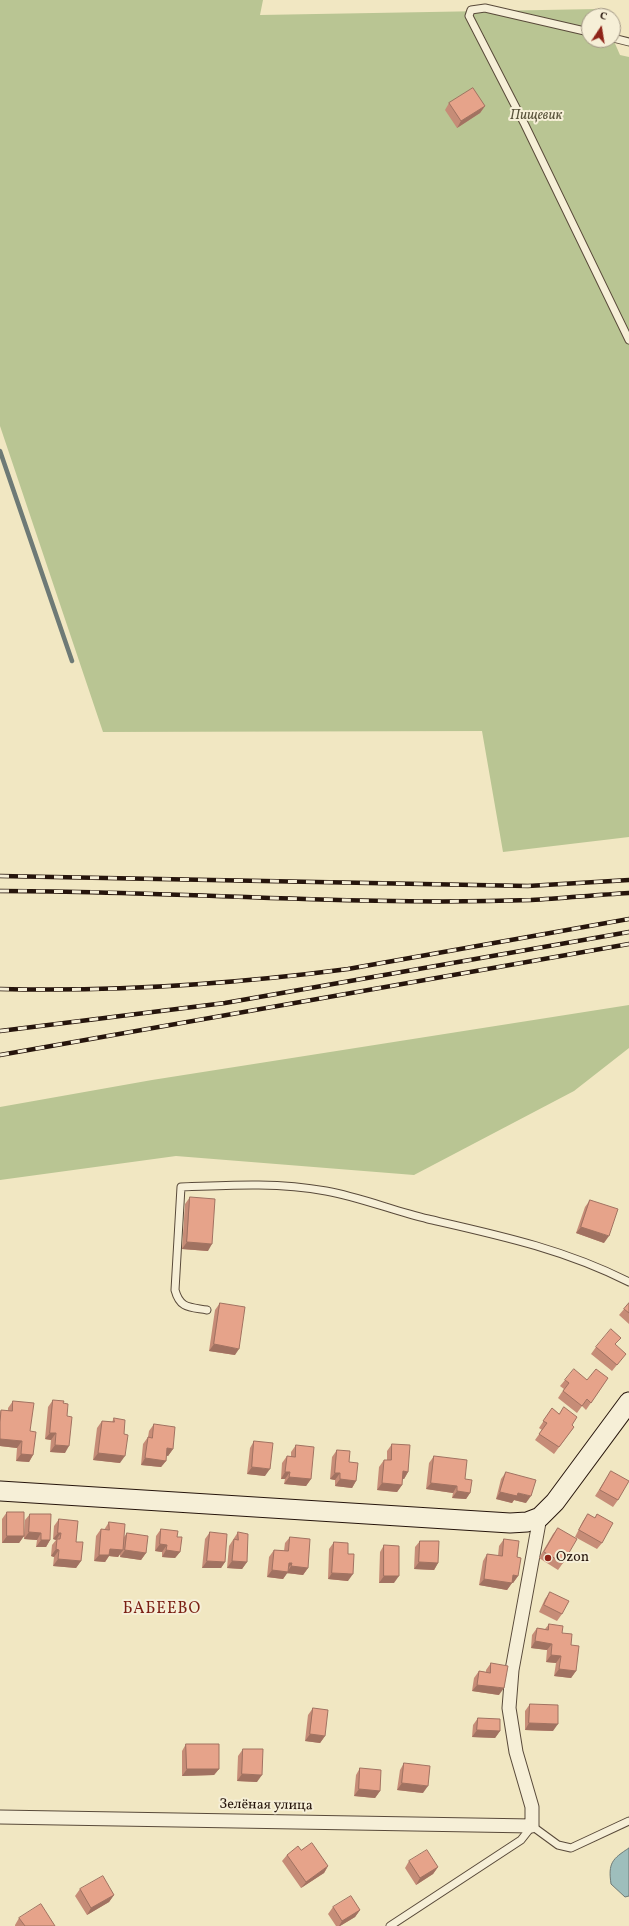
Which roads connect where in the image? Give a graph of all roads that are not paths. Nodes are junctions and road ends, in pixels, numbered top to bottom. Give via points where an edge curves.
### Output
1 (581, 30) edge
2 (629, 340) edge
3 (629, 1282) edge
4 (207, 1310) dead end
5 (629, 1402) edge
6 (0, 1491) edge
7 (540, 1517) junction
8 (0, 1817) edge
9 (629, 1821) edge
10 (532, 1826) junction
11 (390, 1926) edge

1 - 2 lane via 485,8 471,10 469,16
3 - 4 lane via 550,1249 326,1191 264,1185 181,1187 175,1290 178,1301 185,1306
5 - 7 street via 555,1502
6 - 7 street via 510,1523 527,1522
7 - 10 street via 512,1670 508,1708 516,1752 532,1807
8 - 10 street, Зелёная улица
9 - 10 lane via 571,1848 558,1845
10 - 11 lane via 521,1840

